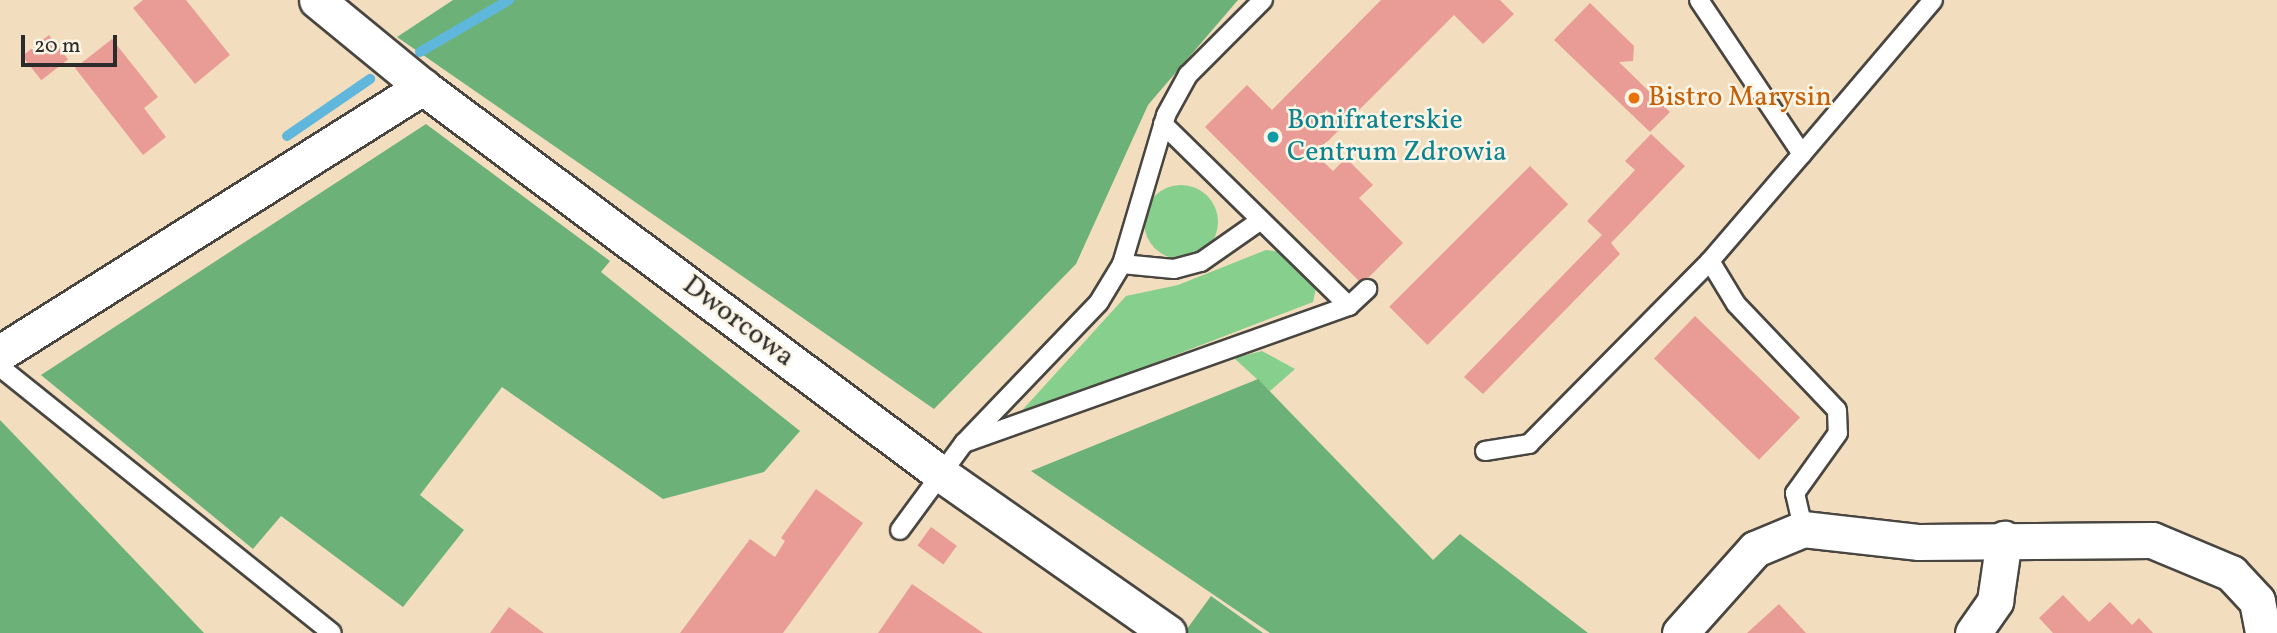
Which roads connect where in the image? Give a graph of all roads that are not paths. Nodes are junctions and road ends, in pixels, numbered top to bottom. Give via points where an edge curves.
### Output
1 (317, 0) edge
2 (1263, 0) edge
3 (1699, 0) edge
4 (1933, 0) edge
5 (423, 87) junction
6 (1163, 124) junction
7 (1802, 154) junction
8 (1261, 220) junction
9 (1710, 261) junction
10 (1122, 264) junction
11 (1367, 289) dead end
12 (1349, 306) junction
13 (0, 353) edge
14 (0, 368) edge
15 (964, 443) junction
16 (1485, 451) dead end
17 (941, 474) junction
18 (1802, 529) junction
19 (900, 530) dead end
20 (2004, 538) junction
21 (332, 633) edge
22 (1168, 633) edge
23 (1680, 633) edge
24 (1973, 633) edge
25 (2263, 633) edge

1 - 5 street, Dworcowa
2 - 6 lane via 1188,75
3 - 7 lane
4 - 7 lane
5 - 13 street
5 - 17 street, Dworcowa
6 - 8 lane
6 - 10 lane
7 - 9 lane
8 - 10 lane via 1200,262 1174,270
8 - 12 lane
9 - 16 lane via 1530,444
9 - 18 lane via 1736,304 1837,410 1838,433 1795,493
10 - 15 lane via 1098,302
11 - 12 lane
12 - 15 lane
14 - 21 lane
15 - 17 lane
17 - 19 lane
17 - 22 street, Dworcowa
18 - 20 street via 1919,542
18 - 23 street via 1755,549
20 - 24 street via 1994,601
20 - 25 street via 2152,540 2231,573 2257,601

